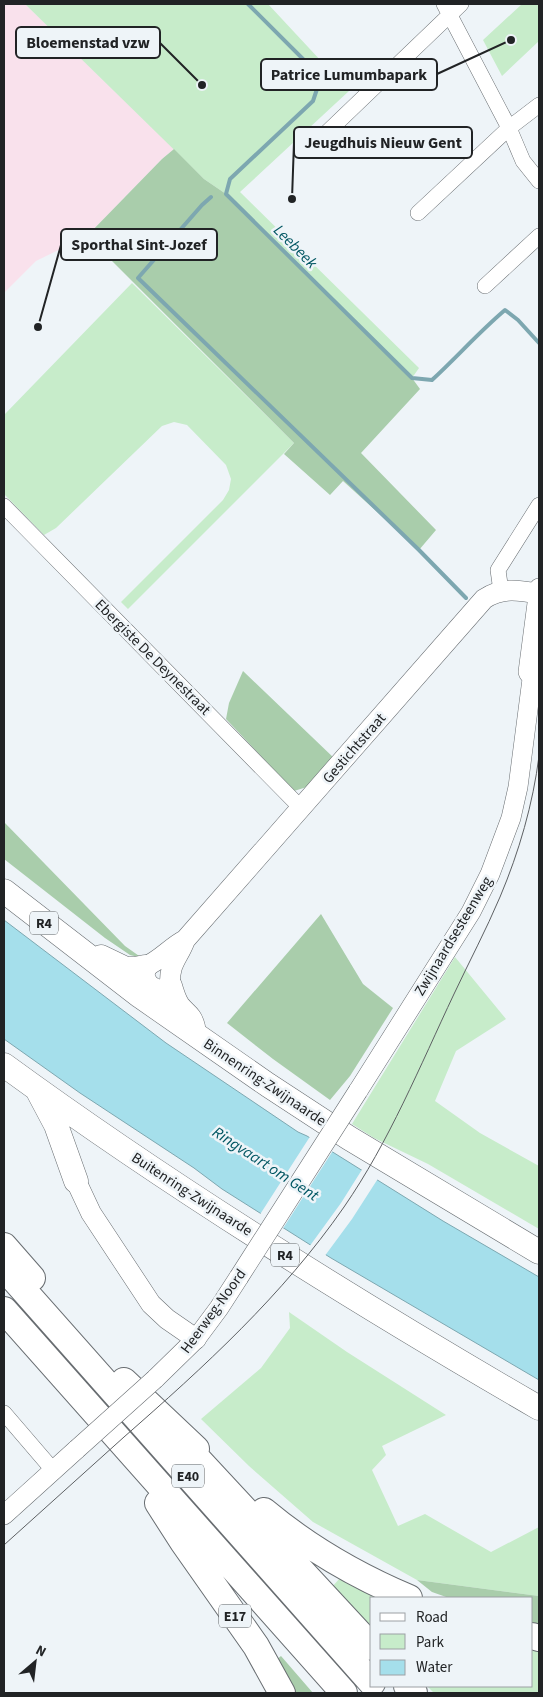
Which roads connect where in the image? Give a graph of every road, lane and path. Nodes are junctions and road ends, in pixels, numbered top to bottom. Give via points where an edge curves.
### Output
1 (451, 7) edge
2 (539, 105) edge
3 (509, 128) junction
4 (317, 142) dead end
5 (539, 181) edge
6 (418, 214) dead end
7 (539, 236) edge
8 (485, 286) dead end
9 (539, 505) edge
10 (4, 506) edge
11 (501, 591) junction
12 (539, 593) edge
13 (539, 659) edge
14 (536, 677) edge
15 (302, 808) junction
16 (4, 892) edge
17 (186, 940) junction
18 (84, 955) junction
19 (145, 967) junction
20 (170, 986) junction
21 (195, 1035) junction
22 (4, 1065) edge
23 (38, 1090) junction
24 (358, 1091) joint
25 (76, 1181) joint
26 (4, 1246) edge
27 (539, 1252) edge
28 (4, 1268) edge
29 (4, 1310) edge
30 (196, 1338) junction
31 (124, 1381) junction
32 (539, 1408) edge
33 (4, 1413) edge
34 (115, 1435) junction
35 (53, 1470) junction
36 (4, 1515) edge
37 (407, 1597) edge
38 (370, 1646) edge
39 (370, 1681) edge
40 (282, 1693) edge
41 (344, 1693) edge

1 - 3 street
1 - 4 street
2 - 3 street
3 - 5 street via 523,161
3 - 6 street
7 - 8 street
9 - 11 street via 499,567
10 - 15 street, Ebergiste De Deynestraat
11 - 12 main road
11 - 15 main road, Gestichtstraat via 492,594 476,609
12 - 14 street, Zwijnaardsesteenweg via 528,672
13 - 14 street, Zwijnaardsesteenweg
14 - 24 street, Zwijnaardsesteenweg via 514,802 490,874 471,912
15 - 17 main road, Gestichtstraat
16 - 18 highway, Binnenring-Zwijnaarde / R4
17 - 19 main road, Gestichtstraat
17 - 20 main road, Gestichtstraat via 172,965
18 - 19 highway via 106,958 126,969
18 - 21 highway, Binnenring-Zwijnaarde / R4
19 - 20 main road via 144,978 151,986 161,990
20 - 21 highway via 179,1008 190,1018
21 - 27 highway, Binnenring-Zwijnaarde / R4 via 349,1138
22 - 23 highway, Buitenring-Zwijnaarde / R4
23 - 25 highway via 56,1125
23 - 32 highway, Buitenring-Zwijnaarde / R4 via 155,1171 326,1281
24 - 30 street, Heerweg-Noord, bridge via 219,1308
25 - 30 main road via 91,1213 151,1304
26 - 31 highway
28 - 39 highway, E40
29 - 34 highway, E40
30 - 35 street, Heerweg-Noord, bridge via 155,1380
31 - 37 highway via 240,1492 286,1530 343,1565
31 - 38 highway
33 - 35 street
34 - 40 highway, E17 via 183,1542 256,1646
34 - 41 highway, E40
35 - 36 street, Heerweg-Noord

